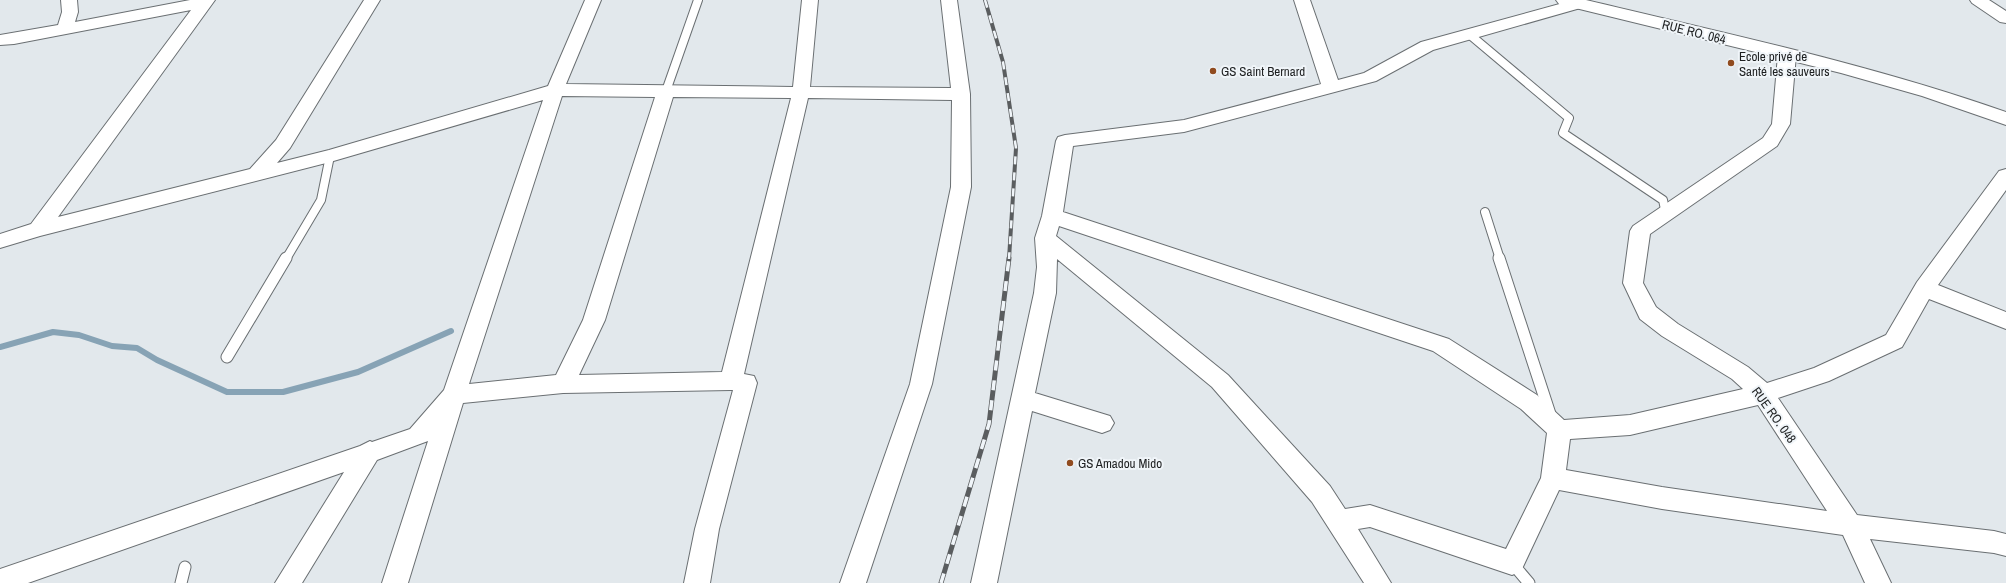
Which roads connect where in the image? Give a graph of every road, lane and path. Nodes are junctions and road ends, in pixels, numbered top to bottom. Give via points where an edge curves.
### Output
1 (69, 0) edge
2 (372, 0) edge
3 (593, 0) edge
4 (698, 0) edge
5 (810, 0) edge
6 (950, 0) edge
7 (1302, 0) edge
8 (1978, 0) edge
9 (206, 1) edge
10 (1572, 2) edge
11 (2006, 18) edge
12 (65, 29) junction
13 (1469, 34) junction
14 (0, 40) edge
15 (1787, 54) junction
16 (1331, 86) junction
17 (555, 90) junction
18 (666, 91) junction
19 (801, 92) junction
20 (961, 94) junction
21 (2006, 120) edge
22 (330, 156) junction
23 (257, 173) junction
24 (2006, 176) edge
25 (1485, 212) dead end
26 (1666, 214) junction
27 (1052, 216) junction
28 (38, 229) junction
29 (1045, 238) junction
30 (0, 241) edge
31 (1924, 288) junction
32 (2006, 321) edge
33 (227, 357) dead end
34 (731, 382) junction
35 (563, 384) junction
36 (1762, 394) junction
37 (454, 395) junction
38 (1023, 399) junction
39 (1102, 423) dead end
40 (1559, 430) junction
41 (370, 451) junction
42 (1553, 478) junction
43 (1339, 521) junction
44 (1851, 526) junction
45 (2006, 545) edge
46 (1512, 563) junction
47 (185, 567) dead end
48 (0, 581) edge
49 (181, 583) edge
50 (288, 583) edge
51 (396, 583) edge
52 (697, 583) edge
53 (853, 583) edge
54 (984, 583) edge
55 (1378, 583) edge
56 (1529, 583) edge
57 (1878, 583) edge

1 - 12 street via 70,12
2 - 23 street via 283,144
3 - 17 street
4 - 18 lane
5 - 19 street
6 - 20 street
7 - 16 street
8 - 11 street
9 - 12 street
9 - 28 street
10 - 13 street
10 - 15 street, RUE RO. 064
12 - 14 street
13 - 16 street via 1427,46 1370,77
13 - 26 lane via 1569,118 1563,133 1663,200
15 - 21 street, RUE RO. 064 via 1929,92
15 - 26 street via 1781,124 1770,142
16 - 27 street via 1184,126 1065,141
17 - 18 street
17 - 22 street
17 - 37 street
18 - 19 street
18 - 35 street via 594,320
19 - 20 street
19 - 34 street
20 - 53 street via 961,187 921,384
22 - 23 street
22 - 33 lane via 321,200
23 - 28 street
24 - 31 street
25 - 40 lane via 1546,406
26 - 36 street, RUE RO. 048 via 1640,232 1633,283 1648,313 1670,330 1740,373
27 - 29 street
27 - 40 street via 1441,344 1529,402
28 - 30 street
29 - 38 street via 1045,293
29 - 43 street via 1220,381 1321,494
31 - 32 street
31 - 36 street via 1894,341 1821,375
34 - 35 street
34 - 52 street via 746,383 707,529
35 - 37 street
36 - 40 street via 1630,425
36 - 44 street, RUE RO. 048
37 - 41 street via 418,436
37 - 51 street
38 - 39 street
38 - 54 street
40 - 42 street
41 - 48 street
41 - 50 street
42 - 44 street via 1612,490
42 - 46 street
43 - 46 street via 1370,516
43 - 55 street
44 - 45 street
44 - 57 street, RUE RO. 048
46 - 56 lane
47 - 49 lane

